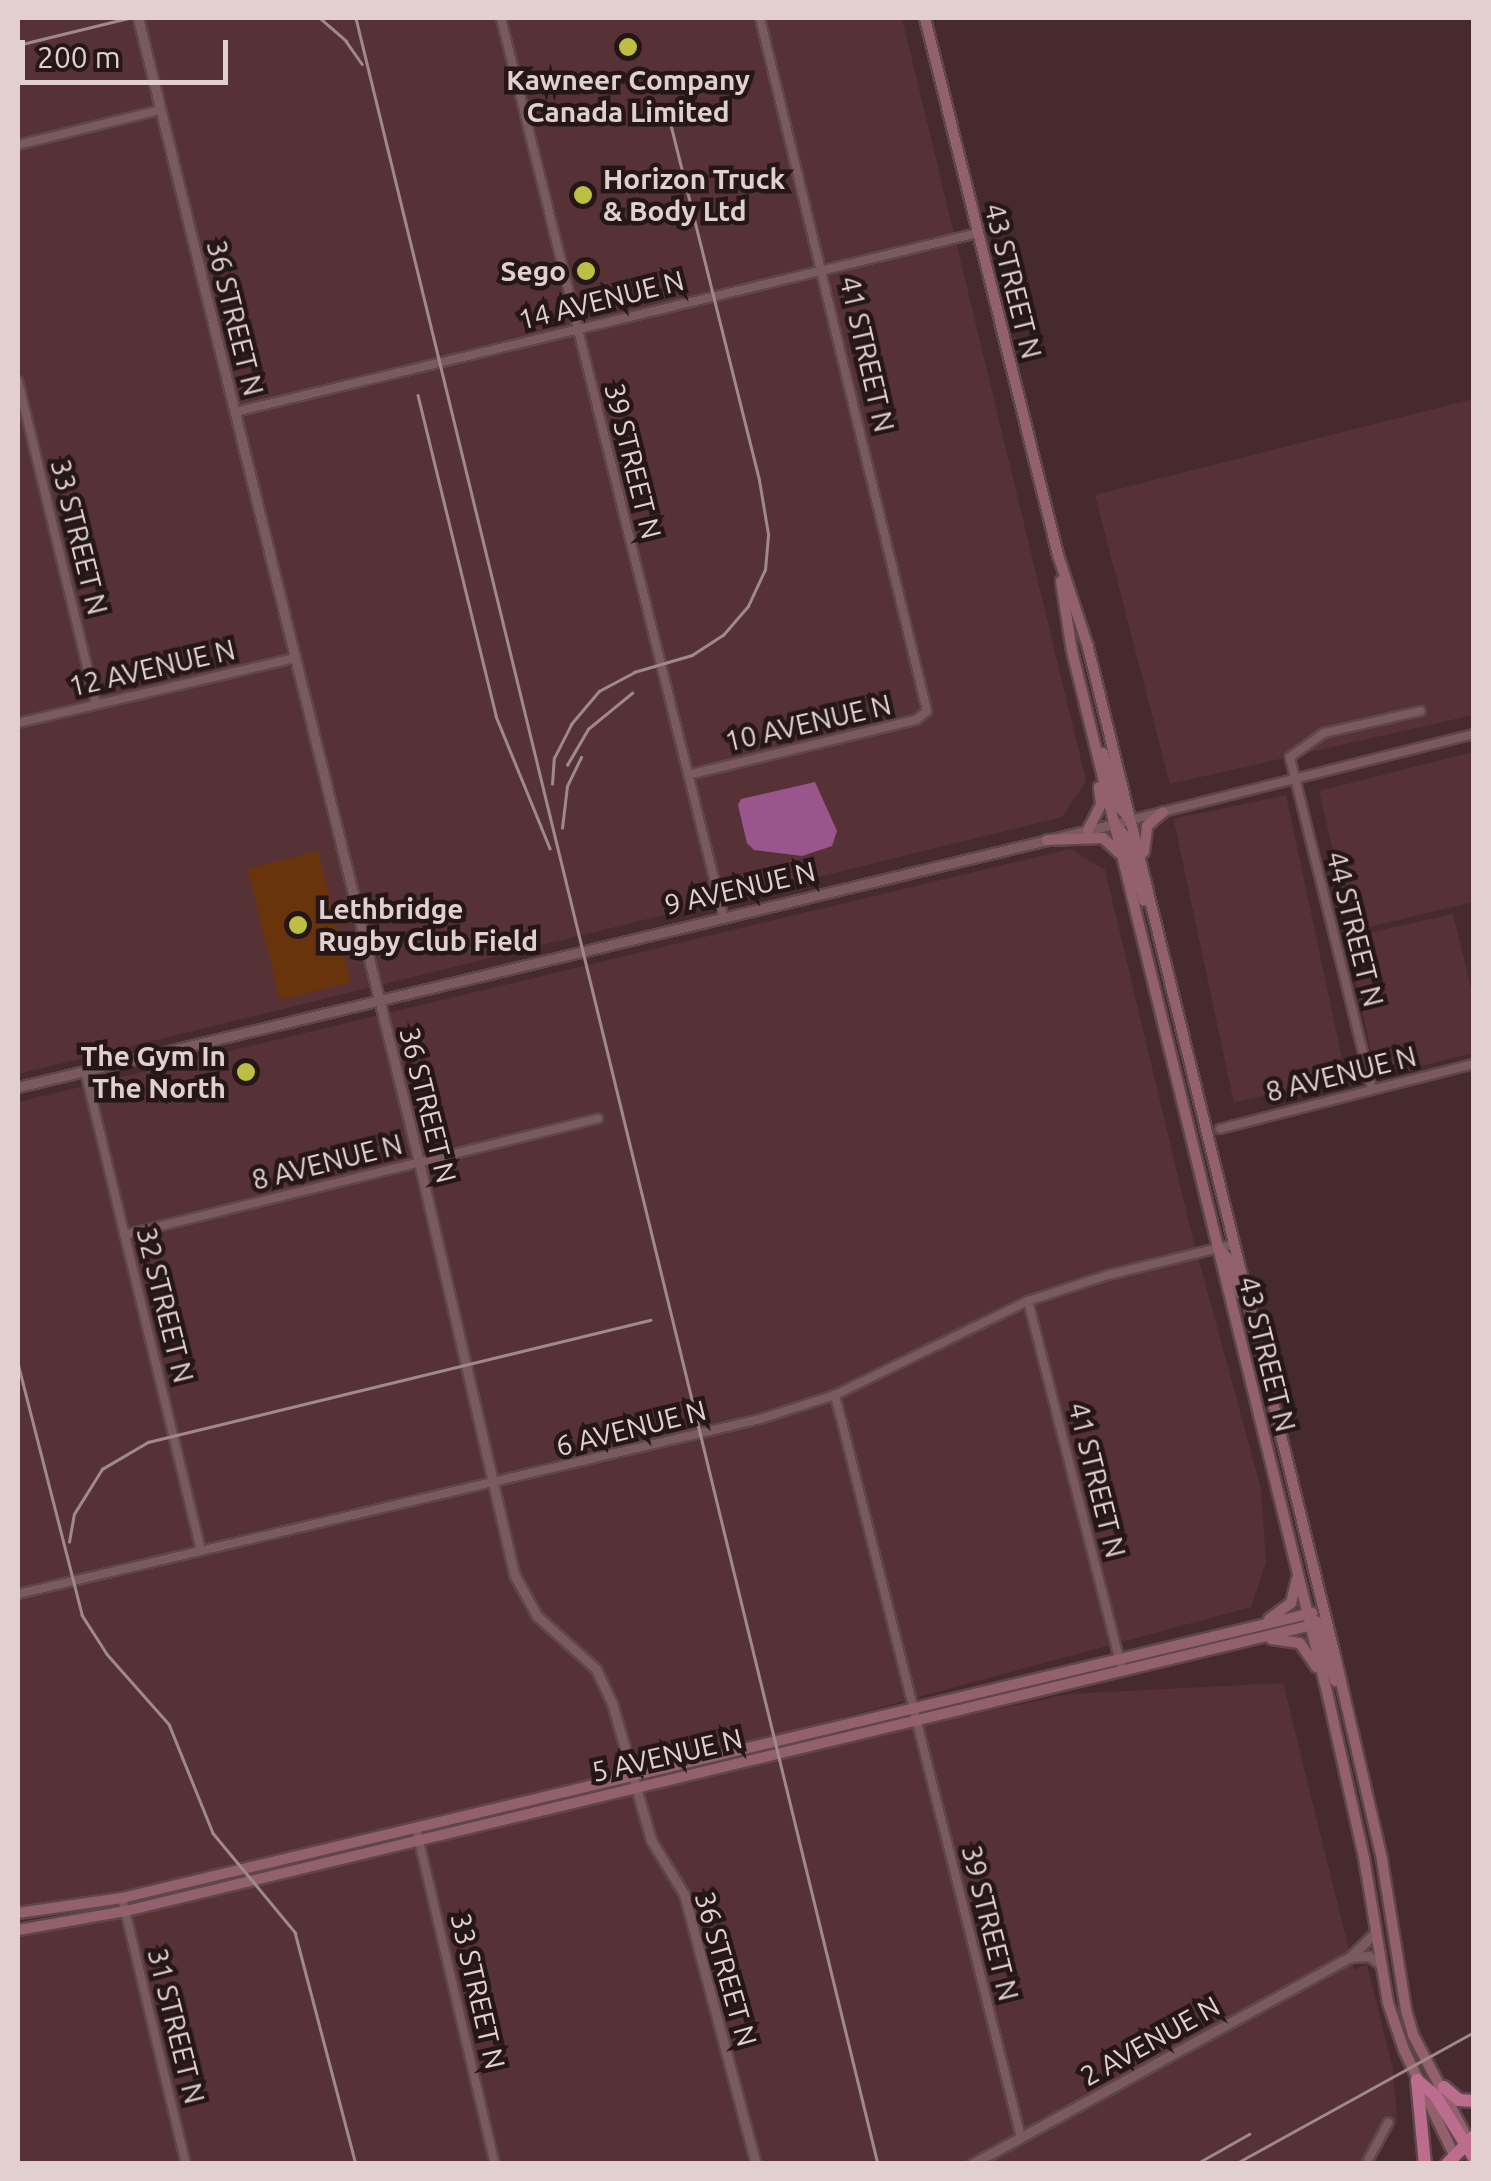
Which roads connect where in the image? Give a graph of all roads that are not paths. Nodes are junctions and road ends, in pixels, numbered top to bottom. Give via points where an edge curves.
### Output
1 (138, 18) edge
2 (501, 18) edge
3 (760, 18) edge
4 (925, 18) edge
5 (160, 110) junction
6 (18, 145) edge
7 (978, 233) junction
8 (824, 270) junction
9 (577, 328) junction
10 (18, 380) edge
11 (235, 412) junction
12 (1058, 556) junction
13 (296, 658) junction
14 (925, 702) joint
15 (1085, 703) junction
16 (96, 704) junction
17 (1422, 712) dead end
18 (18, 723) edge
19 (1474, 734) edge
20 (1100, 766) junction
21 (688, 775) junction
22 (1296, 780) junction
23 (1162, 812) junction
24 (1131, 820) junction
25 (1114, 824) junction
26 (1088, 830) junction
27 (1047, 840) junction
28 (1125, 865) junction
29 (1144, 873) junction
30 (723, 915) junction
31 (1164, 952) junction
32 (378, 998) junction
33 (1474, 1064) edge
34 (85, 1071) junction
35 (18, 1088) edge
36 (1372, 1089) junction
37 (598, 1119) dead end
38 (1220, 1129) dead end
39 (419, 1162) junction
40 (124, 1235) junction
41 (1234, 1244) junction
42 (1218, 1248) junction
43 (1028, 1301) junction
44 (1264, 1366) junction
45 (835, 1394) junction
46 (494, 1483) junction
47 (201, 1550) junction
48 (1297, 1572) junction
49 (18, 1594) edge
50 (1318, 1619) junction
51 (1245, 1628) junction
52 (1260, 1638) junction
53 (1121, 1664) junction
54 (1327, 1692) junction
55 (914, 1713) junction
56 (635, 1780) junction
57 (418, 1833) junction
58 (122, 1898) junction
59 (126, 1911) junction
60 (18, 1914) edge
61 (19, 1930) edge
62 (1376, 1932) junction
63 (1349, 1958) junction
64 (1381, 1965) junction
65 (1417, 2080) junction
66 (1444, 2087) junction
67 (1474, 2101) edge
68 (1388, 2124) dead end
69 (1021, 2136) junction
70 (1465, 2155) edge
71 (186, 2164) edge
72 (495, 2164) edge
73 (756, 2164) edge
74 (972, 2164) edge
75 (1366, 2164) edge
76 (1425, 2164) edge

1 - 5 street, 36 STREET N
2 - 9 street, 39 STREET N
3 - 8 street, 41 STREET N
4 - 7 main road, 43 STREET N
5 - 6 street
5 - 11 street, 36 STREET N
7 - 8 street, 14 AVENUE N
7 - 12 main road, 43 STREET N
8 - 9 street, 14 AVENUE N
8 - 14 street, 41 STREET N
9 - 11 street, 14 AVENUE N
9 - 21 street, 39 STREET N
10 - 16 street, 33 STREET N
11 - 13 street, 36 STREET N
12 - 15 main road, 43 STREET N
12 - 24 main road, 43 STREET N
13 - 16 street, 12 AVENUE N
13 - 32 street, 36 STREET N
14 - 21 street, 10 AVENUE N via 916,720
15 - 20 main road, 43 STREET N
15 - 24 main road via 1120,809
16 - 18 street, 12 AVENUE N
17 - 22 street via 1324,733 1301,745 1290,757
19 - 22 street, 9 AVENUE N
20 - 25 main road, 43 STREET N
20 - 26 main road via 1101,804
21 - 30 street, 39 STREET N
22 - 23 street, 9 AVENUE N
22 - 36 street, 44 STREET N
23 - 24 street, 9 AVENUE N
23 - 29 main road via 1145,832
24 - 25 street, 9 AVENUE N
24 - 29 main road, 43 STREET N
25 - 26 street, 9 AVENUE N
25 - 28 main road, 43 STREET N
25 - 31 main road via 1126,837
26 - 27 street, 9 AVENUE N
27 - 28 main road via 1103,838
27 - 30 street, 9 AVENUE N
28 - 42 main road, 43 STREET N
29 - 31 main road, 43 STREET N
30 - 32 street, 9 AVENUE N
31 - 41 main road, 43 STREET N
32 - 34 street, 9 AVENUE N
32 - 39 street, 36 STREET N
33 - 36 street, 8 AVENUE N
34 - 35 street, 9 AVENUE N
34 - 40 street, 32 STREET N
36 - 38 street, 8 AVENUE N
37 - 39 street, 8 AVENUE N
39 - 40 street, 8 AVENUE N
39 - 46 street, 36 STREET N
40 - 47 street, 32 STREET N
41 - 42 street, 6 AVENUE N
41 - 44 main road, 43 STREET N
42 - 43 street, 6 AVENUE N
42 - 44 main road via 1231,1262
42 - 48 main road, 43 STREET N
43 - 45 street, 6 AVENUE N
43 - 53 street, 41 STREET N
44 - 50 main road, 43 STREET N
45 - 46 street, 6 AVENUE N via 730,1427
45 - 55 street, 39 STREET N
46 - 47 street, 6 AVENUE N
46 - 56 street, 36 STREET N via 514,1574 537,1616 596,1670
47 - 49 street, 6 AVENUE N
48 - 50 main road, 43 STREET N
48 - 51 main road via 1292,1603
50 - 51 main road, 5 AVENUE N
50 - 52 main road, 5 AVENUE N
50 - 54 main road, 43 STREET N
50 - 66 main road, 43 STREET N via 1382,1860 1406,2010
51 - 53 main road, 5 AVENUE N
52 - 53 main road, 5 AVENUE N
52 - 54 main road via 1300,1643
53 - 55 main road, 5 AVENUE N
54 - 62 main road, 43 STREET N
55 - 56 main road, 5 AVENUE N
55 - 69 street, 39 STREET N
56 - 57 main road, 5 AVENUE N
56 - 73 street, 36 STREET N via 651,1840 684,1894
57 - 58 main road, 5 AVENUE N
57 - 59 main road, 5 AVENUE N
57 - 72 street, 33 STREET N
58 - 59 street, 31 STREET N
58 - 60 main road, 5 AVENUE N
59 - 61 main road, 5 AVENUE N
59 - 71 street, 31 STREET N
60 - 61 street
62 - 63 street, 2 AVENUE N
62 - 64 main road, 43 STREET N
63 - 64 street via 1369,1956
63 - 69 street, 2 AVENUE N
64 - 65 main road, 43 STREET N
65 - 70 highway via 1434,2095
65 - 76 highway
66 - 67 highway via 1459,2100
66 - 70 main road, 43 STREET N
68 - 75 street
69 - 74 street, 2 AVENUE N

